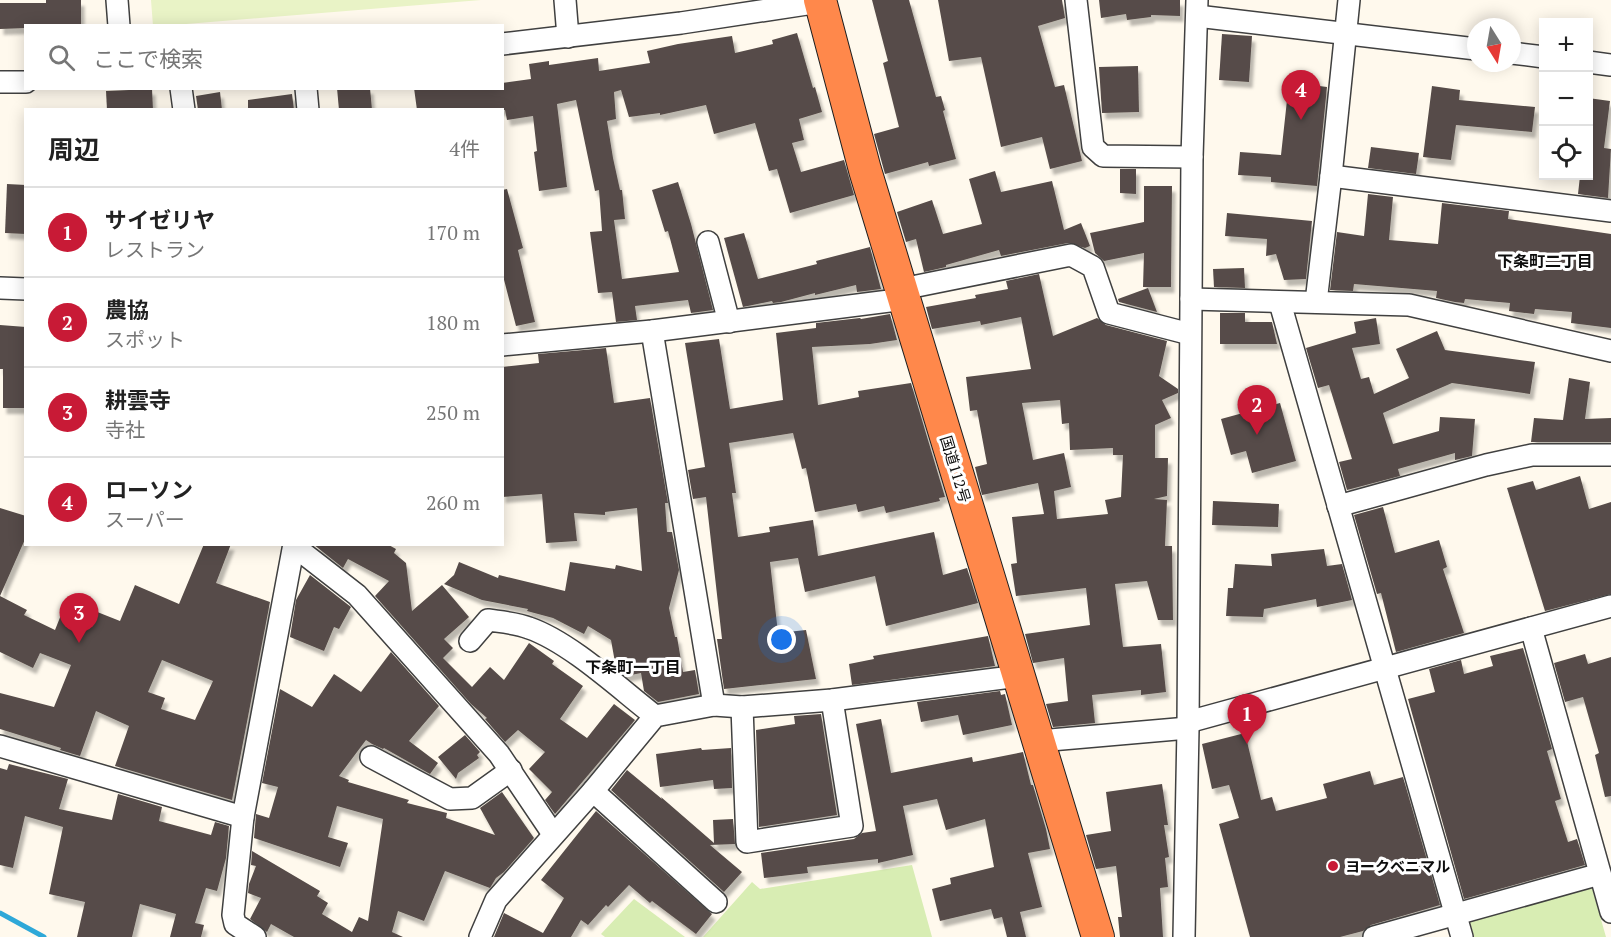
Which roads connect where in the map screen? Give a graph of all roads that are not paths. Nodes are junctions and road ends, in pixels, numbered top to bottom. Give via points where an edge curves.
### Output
1 (117, 0) edge
2 (565, 0) edge
3 (1076, 0) edge
4 (1348, 0) edge
5 (820, 1) edge
6 (1197, 8) edge
7 (119, 24) edge
8 (1345, 34) junction
9 (568, 37) junction
10 (504, 44) edge
11 (1467, 48) edge
12 (1521, 54) edge
13 (1539, 56) edge
14 (1593, 63) edge
15 (1611, 65) edge
16 (0, 82) edge
17 (24, 82) edge
18 (181, 90) edge
19 (306, 90) edge
20 (184, 108) edge
21 (308, 108) edge
22 (1192, 157) junction
23 (1332, 176) junction
24 (1611, 212) edge
25 (708, 242) dead end
26 (0, 288) edge
27 (24, 289) edge
28 (903, 294) junction
29 (1191, 299) junction
30 (1316, 302) junction
31 (1280, 303) junction
32 (729, 322) junction
33 (652, 331) junction
34 (1190, 334) junction
35 (504, 345) edge
36 (1611, 351) edge
37 (1611, 455) edge
38 (1338, 506) junction
39 (294, 546) edge
40 (295, 546) edge
41 (1611, 606) edge
42 (1531, 628) junction
43 (470, 641) dead end
44 (1384, 668) junction
45 (1019, 676) junction
46 (832, 700) junction
47 (714, 705) junction
48 (742, 707) junction
49 (654, 716) junction
50 (1188, 725) junction
51 (1039, 741) junction
52 (0, 746) edge
53 (371, 758) dead end
54 (511, 770) junction
55 (593, 791) junction
56 (243, 817) junction
57 (553, 834) junction
58 (1600, 874) junction
59 (716, 902) dead end
60 (1611, 912) edge
61 (1455, 914) junction
62 (255, 937) edge
63 (480, 937) edge
64 (1098, 937) edge
65 (1184, 937) edge
66 (1374, 937) edge
67 (1462, 937) edge

1 - 7 street
2 - 9 street
3 - 22 street via 1093,147 1103,156
4 - 8 street
5 - 9 street
5 - 28 highway, 国道112号
6 - 8 street
6 - 22 street
8 - 11 street
8 - 23 street
9 - 10 street
12 - 13 street
14 - 15 street
16 - 17 street
18 - 20 street
19 - 21 street
22 - 29 street
23 - 24 street
23 - 30 street
25 - 32 street
26 - 27 street
28 - 32 street
28 - 34 street via 1071,255 1093,267 1109,313
28 - 45 highway, 国道112号
29 - 31 street
29 - 34 street
30 - 31 street
30 - 36 street via 1409,305
31 - 38 street
32 - 33 street
33 - 35 street
33 - 47 street
34 - 50 street
37 - 38 street via 1532,455
38 - 44 street
39 - 56 street
40 - 54 street via 357,595
41 - 42 street
42 - 44 street
42 - 58 street
43 - 49 street via 488,620 546,634
44 - 50 street
44 - 61 street
45 - 46 street
45 - 51 highway, 国道112号
46 - 48 street
46 - 48 street via 852,826 747,842
47 - 48 street
47 - 49 street
49 - 55 street
50 - 51 street
50 - 65 street
51 - 64 highway, 国道112号
52 - 56 street
53 - 54 street via 450,799 472,798
54 - 57 street
55 - 57 street
55 - 59 street
56 - 62 street via 233,915 235,924
57 - 63 street via 495,900
58 - 60 street
58 - 61 street
61 - 66 street
61 - 67 street

